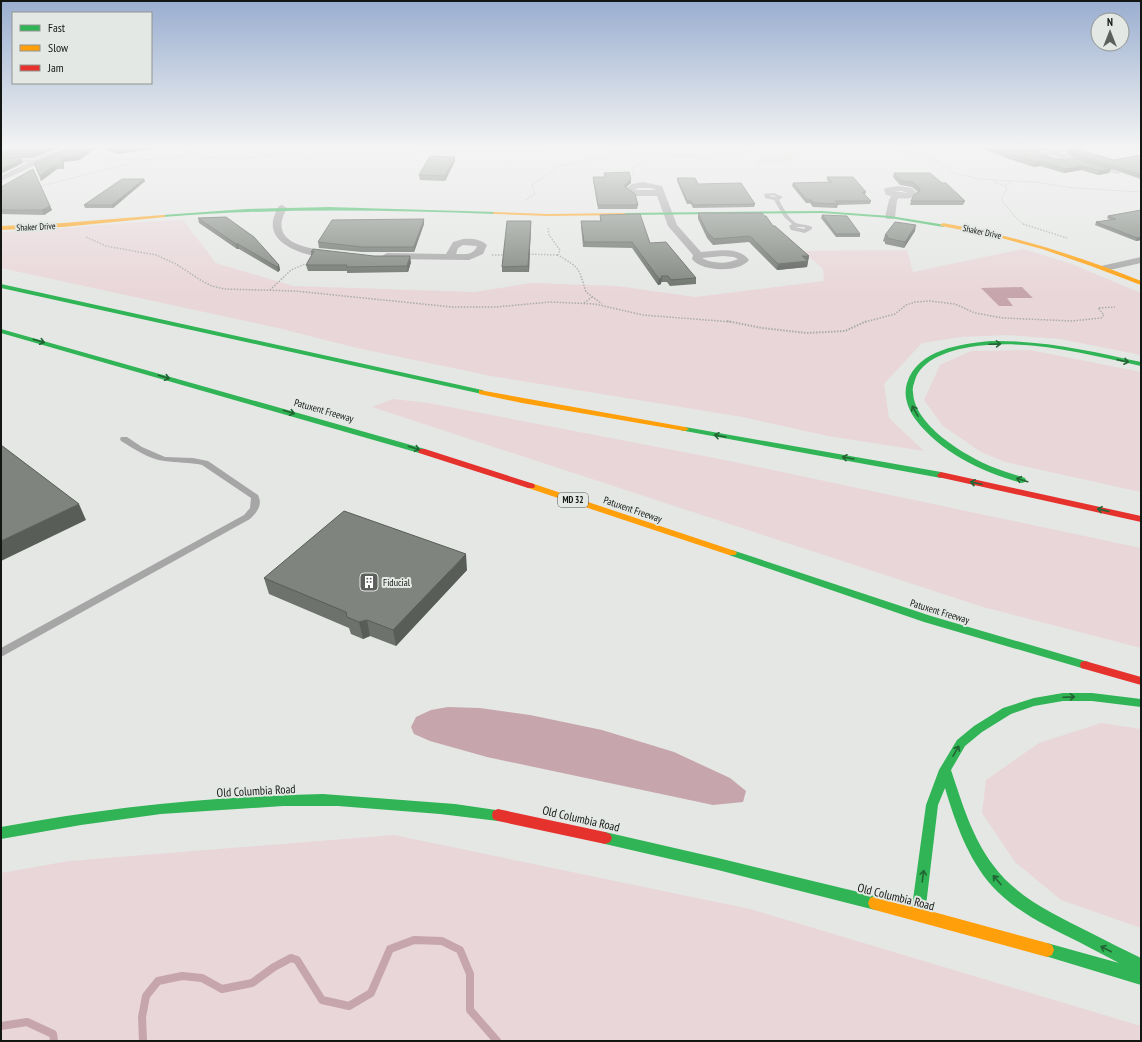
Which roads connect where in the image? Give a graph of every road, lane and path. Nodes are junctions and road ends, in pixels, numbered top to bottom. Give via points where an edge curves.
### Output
1 (533, 196) edge
2 (661, 196) edge
3 (897, 196) dead end
4 (1003, 196) edge
5 (776, 199) dead end
6 (524, 202) dead end
7 (282, 208) junction
8 (784, 212) junction
9 (668, 214) junction
10 (890, 217) junction
11 (548, 223) dead end
12 (796, 225) dead end
13 (1, 228) edge
14 (83, 233) dead end
15 (1069, 239) dead end
16 (523, 254) edge
17 (328, 255) junction
18 (478, 255) junction
19 (511, 255) edge
20 (558, 255) junction
21 (698, 255) dead end
22 (344, 256) edge
23 (380, 256) edge
24 (450, 256) junction
25 (1141, 260) edge
26 (1105, 268) junction
27 (1141, 283) edge
28 (1, 286) edge
29 (270, 290) junction
30 (592, 298) junction
31 (583, 304) junction
32 (602, 305) junction
33 (1115, 307) dead end
34 (1, 331) edge
35 (1141, 364) edge
36 (124, 439) dead end
37 (1033, 483) dead end
38 (1083, 496) dead end
39 (1141, 512) edge
40 (1141, 519) edge
41 (1, 653) edge
42 (1141, 681) edge
43 (1141, 702) edge
44 (945, 770) junction
45 (1, 833) edge
46 (918, 914) junction
47 (1141, 966) edge
48 (1141, 977) edge

1 - 6 path
2 - 9 street
3 - 10 street via 893,200
4 - 15 path via 1002,201 1024,224
5 - 8 lane
7 - 9 main road, Shaker Drive via 374,208 536,215
7 - 13 main road, Shaker Drive
7 - 17 street via 276,227 277,233 298,248
8 - 9 main road, Shaker Drive
8 - 10 main road, Shaker Drive
8 - 12 lane
9 - 21 street via 677,232
10 - 26 main road, Shaker Drive via 1001,236
11 - 20 path via 547,230 560,250
14 - 29 path via 94,242 106,246 166,259 212,286
16 - 20 path
17 - 22 street
17 - 29 path via 291,270
18 - 19 path
18 - 24 street
18 - 24 street via 482,245 461,242 454,246
20 - 30 path via 577,267 586,292
23 - 24 street
25 - 26 street
26 - 27 main road, Shaker Drive
40 -> 28 main road via 891,466 522,401
29 - 31 path via 452,307 496,307 542,302
30 - 31 path
30 - 32 path
31 - 32 path
32 - 33 path via 643,315 726,321 807,333 844,331 870,320 894,314 906,304 915,302 944,302 988,316 1049,322 1101,318 1104,315 1098,308
34 -> 42 main road, Patuxent Freeway / MD 32 via 469,465 928,619
37 -> 35 main road via 985,467 963,456 925,426 909,398 912,376 920,366 946,351 983,344 1050,346
36 - 41 lane via 139,449 164,459 205,463 256,497 253,512
38 - 39 main road
44 -> 43 main road via 960,743 1007,711 1034,702 1063,697
46 -> 44 main road via 932,806
47 -> 44 main road via 1039,915 996,880 980,858 967,833
45 - 46 main road, Old Columbia Road via 57,822 156,809 230,803 324,800 460,809 576,830
46 - 48 main road, Old Columbia Road

